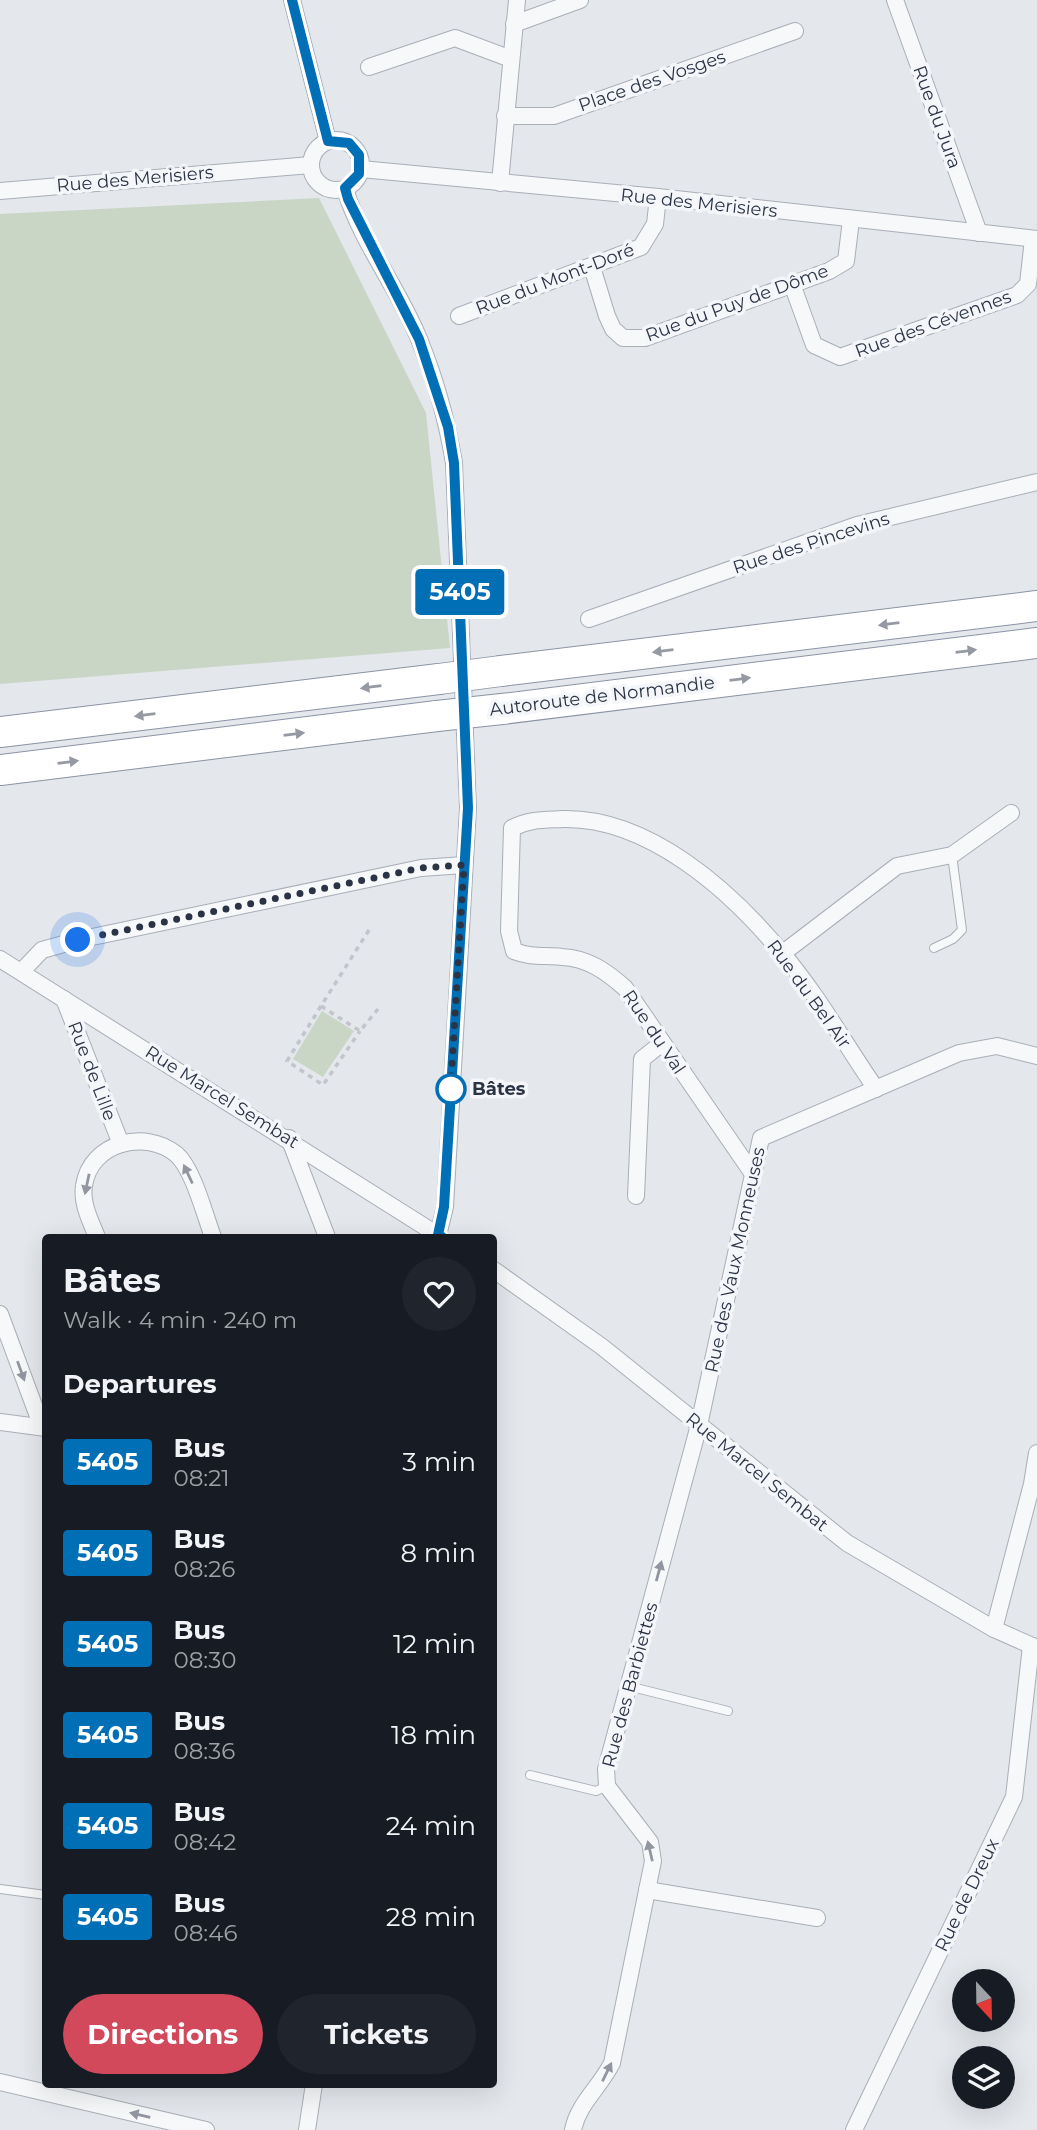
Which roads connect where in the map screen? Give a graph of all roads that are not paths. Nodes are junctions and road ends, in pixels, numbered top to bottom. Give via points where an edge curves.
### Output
1 (292, 0) edge
2 (517, 0) edge
3 (580, 0) edge
4 (895, 0) edge
5 (514, 24) junction
6 (796, 31) dead end
7 (511, 59) junction
8 (369, 67) dead end
9 (505, 116) junction
10 (328, 141) junction
11 (311, 165) junction
12 (361, 169) junction
13 (500, 183) junction
14 (345, 188) junction
15 (0, 191) edge
16 (658, 197) junction
17 (851, 220) junction
18 (979, 233) junction
19 (1035, 239) edge
20 (592, 267) junction
21 (792, 284) junction
22 (459, 316) dead end
23 (1037, 482) edge
24 (1035, 605) edge
25 (589, 619) dead end
26 (1037, 643) edge
27 (0, 732) edge
28 (0, 770) edge
29 (1011, 813) dead end
30 (512, 828) joint
31 (953, 855) junction
32 (464, 865) junction
33 (934, 948) dead end
34 (783, 953) junction
35 (0, 959) edge
36 (22, 971) junction
37 (64, 999) junction
38 (661, 1044) junction
39 (1037, 1056) edge
40 (876, 1089) junction
41 (289, 1138) junction
42 (121, 1144) junction
43 (753, 1174) junction
44 (636, 1196) dead end
45 (96, 1234) edge
46 (212, 1234) edge
47 (326, 1234) edge
48 (437, 1234) edge
49 (440, 1234) edge
50 (497, 1272) edge
51 (0, 1314) edge
52 (0, 1422) edge
53 (42, 1423) edge
54 (699, 1425) junction
55 (42, 1428) edge
56 (1037, 1453) edge
57 (994, 1629) junction
58 (1034, 1647) edge
59 (628, 1686) junction
60 (728, 1711) dead end
61 (530, 1775) dead end
62 (607, 1786) junction
63 (0, 1889) edge
64 (647, 1890) junction
65 (42, 1894) edge
66 (817, 1918) dead end
67 (0, 2082) edge
68 (313, 2088) edge
69 (206, 2130) edge
70 (307, 2130) edge
71 (573, 2130) edge
72 (854, 2130) edge

1 - 10 street
2 - 5 street
3 - 5 street
4 - 18 street, Rue du Jura
5 - 7 street
6 - 9 street, Place des Vosges via 554,116
7 - 8 street via 455,38
7 - 9 street
9 - 13 street
10 - 11 street via 316,150
10 - 12 street via 349,143 359,155
11 - 14 street via 322,186
11 - 15 street, Rue des Merisiers
12 - 13 street, Rue des Merisiers
12 - 14 street via 354,183
13 - 16 street, Rue des Merisiers
14 - 32 street via 419,339 448,427 454,463 463,646 468,808
16 - 17 street, Rue des Merisiers
16 - 20 street, Rue du Mont-Doré via 654,224 641,247
17 - 18 street, Rue des Merisiers
17 - 21 street, Rue du Puy de Dôme via 846,261
18 - 19 street, Rue des Merisiers
19 - 21 street, Rue des Cévennes via 1028,284 1017,295 840,357 814,345
20 - 21 street, Rue du Puy de Dôme via 613,330 633,340
20 - 22 street, Rue du Mont-Doré
23 - 25 street, Rue des Pincevins via 857,525
24 -> 27 highway, Autoroute de Normandie, bridge
28 -> 26 highway, Autoroute de Normandie, bridge
29 - 31 street
30 - 34 street, Rue du Bel Air via 526,820 589,818 653,841 710,880
30 - 38 street, Rue du Val via 509,931 514,951 531,958 564,956 602,967 625,988
31 - 33 lane via 962,930
31 - 34 street via 897,866
32 - 36 street via 421,868 78,940 42,950
32 - 49 street
34 - 40 street, Rue du Bel Air
35 - 36 street, Rue Marcel Sembat
36 - 37 street, Rue Marcel Sembat
37 - 41 street, Rue Marcel Sembat
37 - 42 street, Rue de Lille
38 - 43 street, Rue du Val
38 - 44 street via 642,1059
39 - 40 street, Rue des Vaux Monneuses via 997,1046 960,1053
40 - 43 street, Rue des Vaux Monneuses via 761,1138
41 - 47 street
41 - 48 street, Rue Marcel Sembat
42 -> 45 street, Rue de Lille via 93,1164 84,1185
46 -> 42 street, Rue de Lille via 178,1156 138,1139
43 - 54 street, Rue des Vaux Monneuses
50 - 54 street, Rue Marcel Sembat via 601,1346
51 -> 53 street
52 - 55 street
54 - 57 street, Rue Marcel Sembat via 847,1543
59 -> 54 street, Rue des Barbiettes
56 - 57 street
57 - 58 street, Rue Marcel Sembat
58 - 72 street, Rue de Dreux via 1014,1797
59 - 60 lane
59 - 62 street, Rue des Barbiettes via 606,1769
61 - 62 lane via 596,1791
64 -> 62 street, Rue des Barbiettes via 653,1861 650,1842
63 - 65 lane
64 - 66 street
71 -> 64 street, Rue des Barbiettes via 575,2117 612,2063
69 -> 67 street
68 - 70 street

